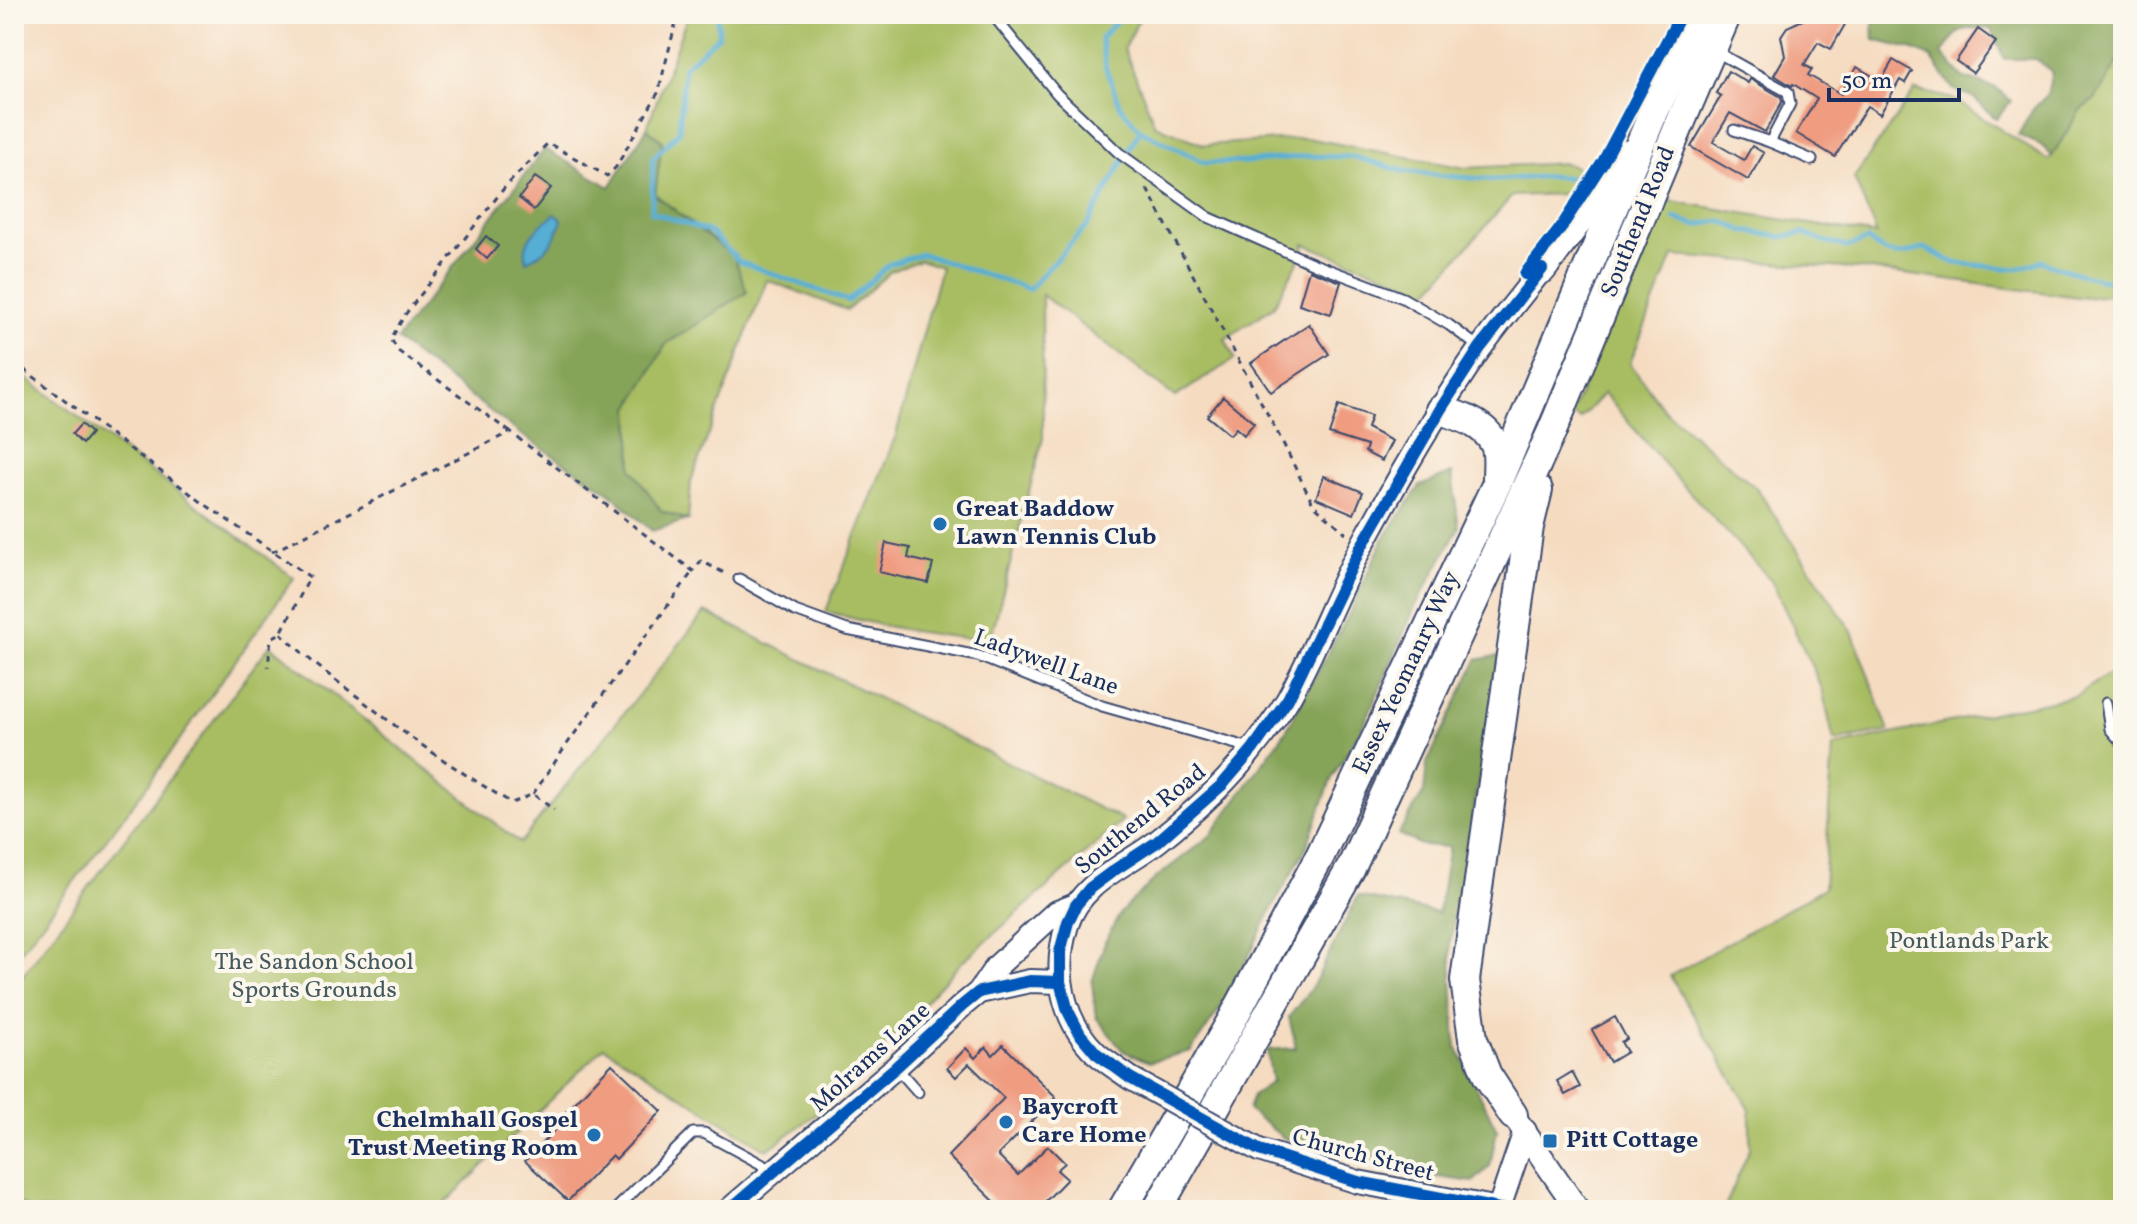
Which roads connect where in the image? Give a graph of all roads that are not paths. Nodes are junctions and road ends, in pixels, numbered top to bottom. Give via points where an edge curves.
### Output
1 (992, 14) edge
2 (1700, 14) edge
3 (1727, 14) edge
4 (1712, 49) junction
5 (1652, 116) junction
6 (1734, 130) dead end
7 (1770, 142) junction
8 (1812, 160) dead end
9 (1546, 272) joint
10 (1480, 348) junction
11 (1440, 410) junction
12 (1552, 431) junction
13 (1497, 483) junction
14 (739, 579) road end
15 (2106, 703) dead end
16 (2123, 744) edge
17 (1253, 749) junction
18 (1076, 905) junction
19 (1060, 982) junction
20 (979, 992) junction
21 (896, 1067) junction
22 (918, 1092) dead end
23 (1519, 1123) junction
24 (1259, 1150) joint
25 (775, 1171) junction
26 (1502, 1209) edge
27 (615, 1210) edge
28 (729, 1210) edge
29 (1122, 1210) edge
30 (1157, 1210) edge
31 (1578, 1210) edge

1 - 10 lane via 1057,94 1115,149 1208,217 1403,298
2 - 5 main road, Southend Road
3 - 4 main road, Southend Road
4 - 7 lane via 1788,92 1790,104
4 - 12 main road, Southend Road
5 - 9 main road via 1621,154
5 - 13 main road, Essex Yeomanry Way
6 - 7 lane
7 - 8 lane
9 - 10 street, Southend Road
10 - 11 street, Southend Road
11 - 13 main road via 1471,421 1495,443
11 - 17 street, Southend Road via 1361,546 1288,699
12 - 23 main road via 1529,527 1465,980 1473,1039 1487,1075
12 - 30 main road, Essex Yeomanry Way via 1351,868
13 - 29 main road, Essex Yeomanry Way via 1320,856
14 - 17 lane, Ladywell Lane via 795,611 847,630 978,656 1102,706
15 - 16 lane via 2110,729
17 - 18 street, Southend Road via 1223,784 1157,842 1090,888
18 - 19 street, Southend Road via 1060,952
18 - 20 street via 1055,913 996,967
19 - 20 street, Molrams Lane via 1030,981
19 - 24 street, Southend Road, bridge via 1068,1011 1096,1053 1130,1078
20 - 21 street, Molrams Lane
21 - 22 lane
21 - 25 street, Molrams Lane
23 - 26 street
23 - 31 street
24 - 26 street, Church Street via 1358,1182
25 - 27 lane via 704,1133 693,1133
25 - 28 street, Molrams Lane

